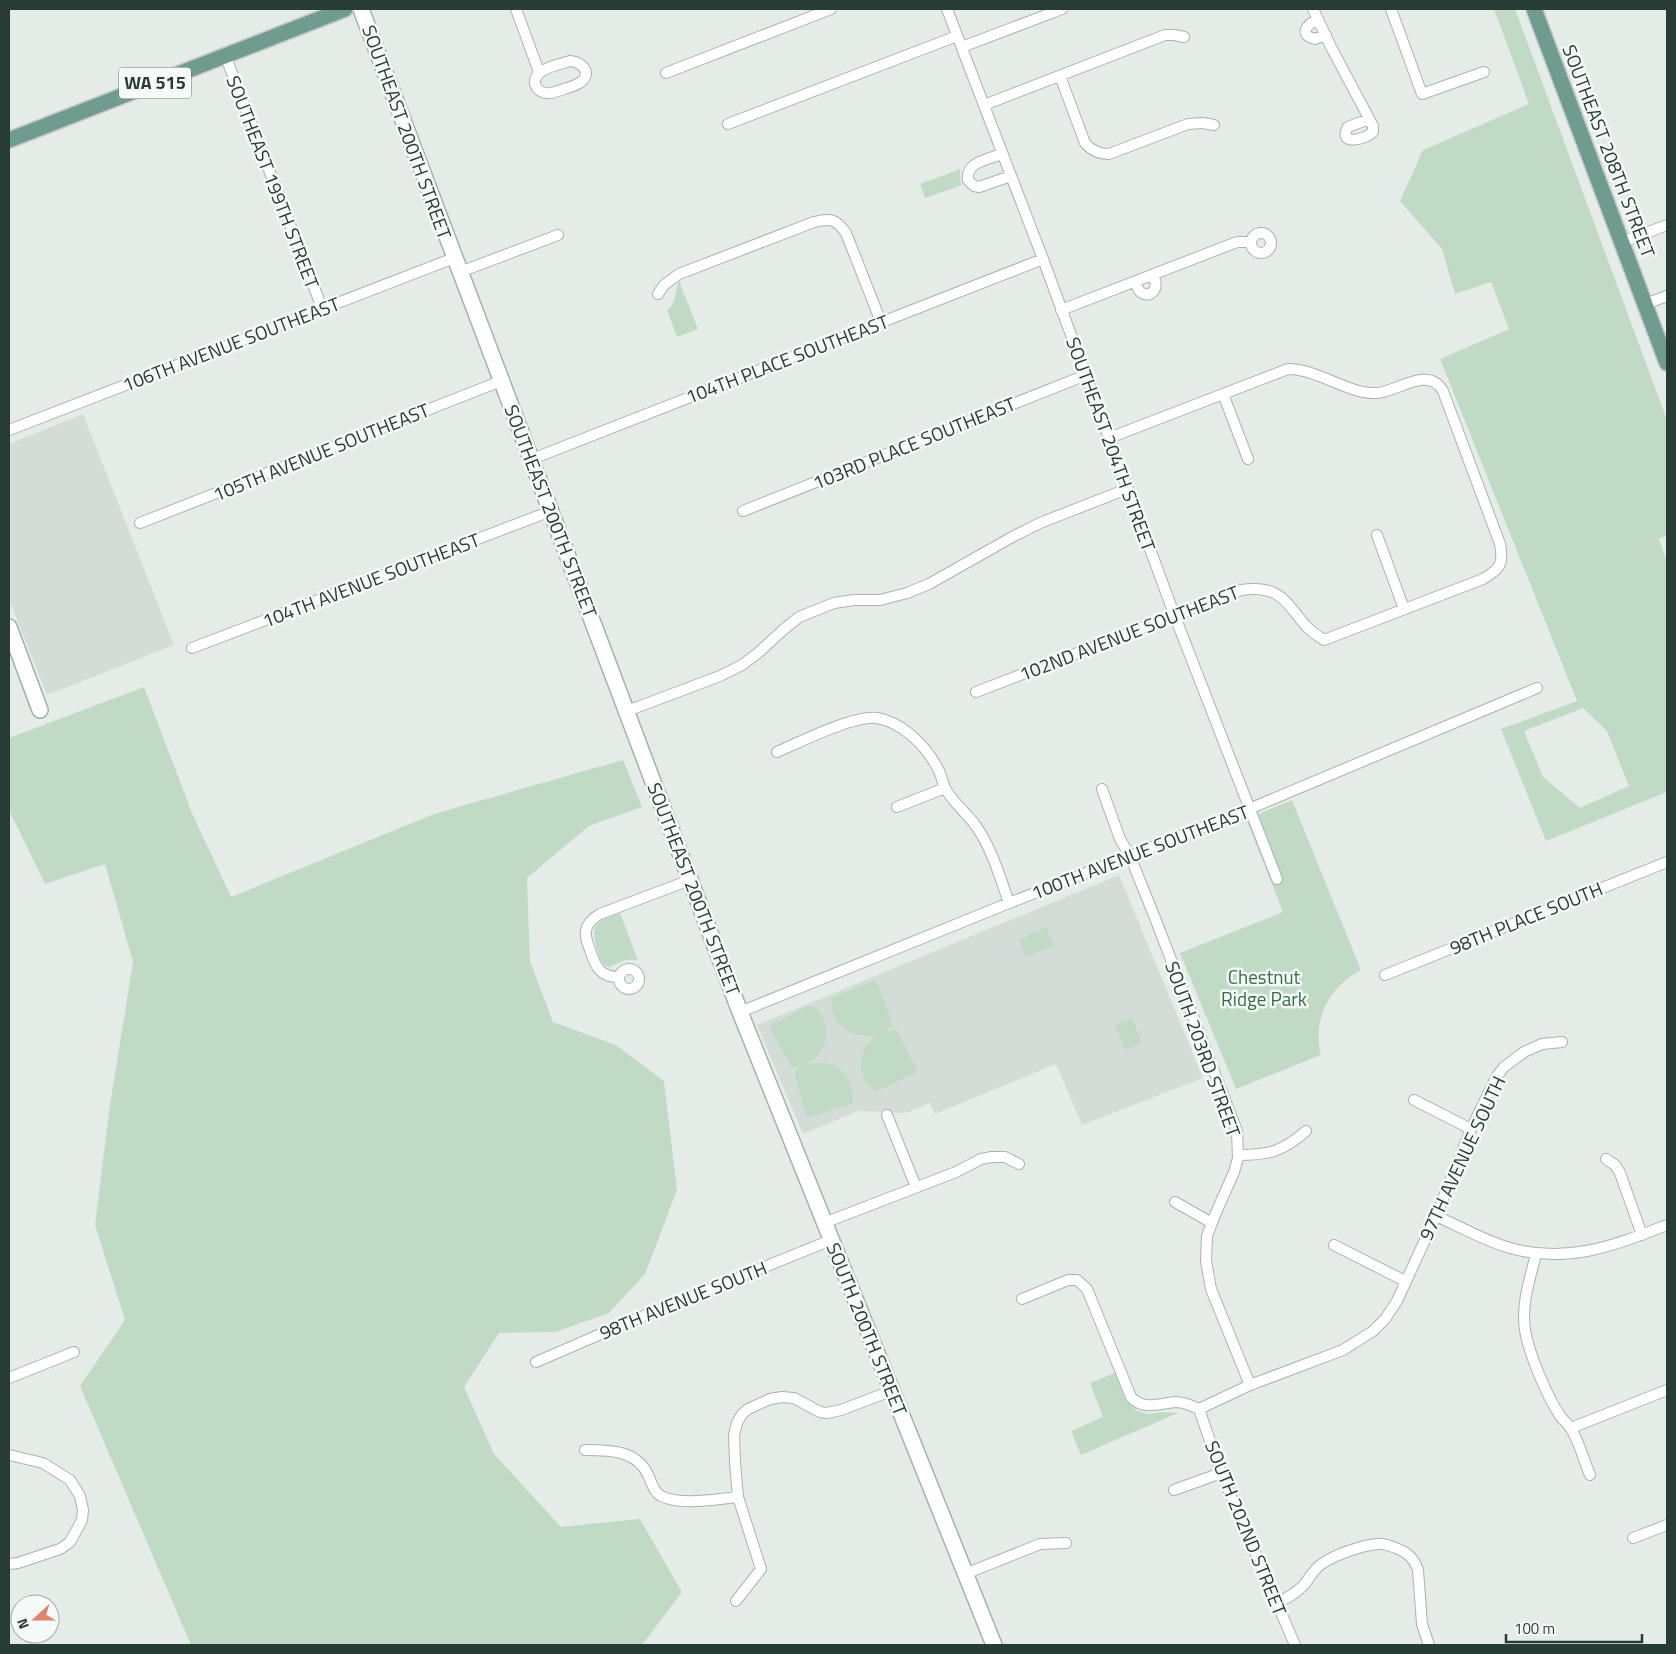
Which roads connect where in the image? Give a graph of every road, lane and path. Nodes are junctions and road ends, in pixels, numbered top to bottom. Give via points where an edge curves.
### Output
1 (345, 9) edge
2 (361, 9) edge
3 (516, 9) edge
4 (831, 9) edge
5 (947, 9) edge
6 (1062, 9) edge
7 (1391, 9) edge
8 (1534, 9) edge
9 (1315, 14) edge
10 (1326, 35) junction
11 (957, 36) junction
12 (1184, 37) dead end
13 (962, 47) junction
14 (225, 55) junction
15 (540, 72) junction
16 (1484, 72) dead end
17 (666, 73) dead end
18 (1060, 76) junction
19 (984, 105) junction
20 (1371, 123) dead end
21 (728, 124) dead end
22 (1214, 125) dead end
23 (9, 140) edge
24 (1002, 154) junction
25 (1011, 176) junction
26 (1667, 225) edge
27 (558, 235) dead end
28 (1251, 242) dead end
29 (1622, 242) junction
30 (454, 258) junction
31 (1043, 259) junction
32 (460, 272) junction
33 (1153, 274) junction
34 (1135, 282) junction
35 (658, 294) dead end
36 (1667, 296) edge
37 (1645, 304) junction
38 (322, 308) junction
39 (1061, 310) junction
40 (881, 322) junction
41 (1667, 363) edge
42 (1086, 375) junction
43 (501, 381) junction
44 (1223, 394) junction
45 (9, 430) edge
46 (1109, 438) junction
47 (1248, 458) dead end
48 (532, 459) junction
49 (1127, 489) junction
50 (551, 511) junction
51 (743, 511) dead end
52 (140, 523) dead end
53 (1377, 535) dead end
54 (1404, 609) junction
55 (1174, 614) junction
56 (9, 627) edge
57 (192, 648) dead end
58 (1537, 688) dead end
59 (976, 692) dead end
60 (40, 710) dead end
61 (627, 711) junction
62 (777, 752) dead end
63 (945, 788) junction
64 (1102, 789) dead end
65 (897, 807) dead end
66 (1250, 809) junction
67 (1130, 856) junction
68 (1667, 862) edge
69 (1277, 879) dead end
70 (690, 880) junction
71 (1009, 903) junction
72 (1385, 975) dead end
73 (618, 977) dead end
74 (740, 1012) junction
75 (1562, 1042) dead end
76 (1414, 1100) dead end
77 (888, 1115) dead end
78 (1471, 1129) junction
79 (1306, 1131) dead end
80 (1238, 1154) junction
81 (1606, 1159) dead end
82 (1018, 1164) dead end
83 (916, 1187) junction
84 (1175, 1202) dead end
85 (1436, 1216) junction
86 (824, 1223) junction
87 (1212, 1223) junction
88 (1667, 1225) edge
89 (1642, 1235) junction
90 (831, 1240) junction
91 (1334, 1245) dead end
92 (1536, 1254) junction
93 (1405, 1281) junction
94 (1022, 1299) dead end
95 (74, 1352) dead end
96 (536, 1362) dead end
97 (9, 1378) edge
98 (1250, 1385) junction
99 (1667, 1390) edge
100 (891, 1391) junction
101 (1199, 1409) junction
102 (1571, 1428) junction
103 (585, 1450) dead end
104 (9, 1455) edge
105 (1221, 1473) junction
106 (1590, 1475) dead end
107 (1174, 1490) dead end
108 (738, 1497) junction
109 (1667, 1525) edge
110 (1633, 1538) dead end
111 (1066, 1543) dead end
112 (9, 1564) edge
113 (965, 1574) junction
114 (736, 1601) dead end
115 (1277, 1603) junction
116 (994, 1645) edge
117 (1294, 1645) edge
118 (1430, 1645) edge

1 - 14 main road, WA 515
2 - 30 street, SOUTHEAST 200TH STREET
3 - 15 street
4 - 17 street
5 - 11 street, SOUTHEAST 204TH STREET
6 - 13 street
7 - 16 street via 1422,94
8 - 29 main road, SOUTHEAST 208TH STREET
9 - 10 street
9 - 10 street via 1308,24 1307,34 1315,39
10 - 20 street
11 - 13 street, SOUTHEAST 204TH STREET
11 - 21 street
12 - 18 street via 1165,35
13 - 19 street, SOUTHEAST 204TH STREET
14 - 23 main road, WA 515
14 - 38 street, SOUTHEAST 199TH STREET
15 - 15 street via 535,86 546,94 580,82 585,71 578,62 570,61
18 - 19 street
18 - 22 street via 1085,143 1091,150 1102,154 1188,124
19 - 24 street, SOUTHEAST 204TH STREET
24 - 25 street, SOUTHEAST 204TH STREET
24 - 25 street via 971,167 968,180 979,187
25 - 31 street, SOUTHEAST 204TH STREET
26 - 29 street
27 - 32 street
28 - 33 street via 1237,242
29 - 37 main road, SOUTHEAST 208TH STREET
30 - 32 street, SOUTHEAST 200TH STREET
30 - 38 street, 106TH AVENUE SOUTHEAST
31 - 39 street, SOUTHEAST 204TH STREET
31 - 40 street, 104TH PLACE SOUTHEAST
32 - 43 street, SOUTHEAST 200TH STREET
33 - 34 street
33 - 34 street via 1156,285 1150,294 1140,292
34 - 39 street
35 - 40 street via 679,274 826,219 833,220 846,233
36 - 37 street
37 - 41 main road, SOUTHEAST 208TH STREET
38 - 45 street, 106TH AVENUE SOUTHEAST
39 - 42 street, SOUTHEAST 204TH STREET
40 - 48 street, 104TH PLACE SOUTHEAST
42 - 46 street, SOUTHEAST 204TH STREET
42 - 51 street, 103RD PLACE SOUTHEAST
43 - 48 street, SOUTHEAST 200TH STREET
43 - 52 street, 105TH AVENUE SOUTHEAST
44 - 46 street
44 - 47 street
44 - 54 street via 1288,369 1309,371 1375,394 1415,381 1439,384 1500,544 1502,557 1499,567 1483,580
46 - 49 street, SOUTHEAST 204TH STREET
48 - 50 street, SOUTHEAST 200TH STREET
49 - 55 street, SOUTHEAST 204TH STREET
49 - 61 street via 1022,531 930,584 907,593 880,600 834,603 799,617 742,665
50 - 57 street, 104TH AVENUE SOUTHEAST
50 - 61 street, SOUTHEAST 200TH STREET
53 - 54 street
54 - 55 street, 102ND AVENUE SOUTHEAST via 1324,640 1313,634 1283,598 1256,588 1240,590
55 - 59 street, 102ND AVENUE SOUTHEAST
55 - 66 street, SOUTHEAST 204TH STREET
56 - 60 street
58 - 66 street, 100TH AVENUE SOUTHEAST
61 - 70 street, SOUTHEAST 200TH STREET
62 - 63 street via 848,723 876,718 889,721 925,748 938,768
63 - 65 street
63 - 71 street via 987,843
64 - 67 street, SOUTH 203RD STREET via 1120,839
66 - 67 street, 100TH AVENUE SOUTHEAST
66 - 69 street, SOUTHEAST 204TH STREET
67 - 71 street, 100TH AVENUE SOUTHEAST
67 - 80 street, SOUTH 203RD STREET via 1237,1131
68 - 72 street, 98TH PLACE SOUTH
70 - 73 street via 591,920 586,938 595,965 605,975
70 - 74 street, SOUTHEAST 200TH STREET
71 - 74 street, 100TH AVENUE SOUTHEAST
74 - 86 street, SOUTH 200TH STREET
75 - 78 street, 97TH AVENUE SOUTH via 1534,1047 1504,1067
76 - 78 street
77 - 83 street
78 - 85 street, 97TH AVENUE SOUTH
79 - 80 street via 1292,1144 1279,1150 1259,1155
80 - 87 street, SOUTH 203RD STREET via 1234,1172
81 - 89 street via 1620,1174
82 - 83 street via 1005,1157 982,1159
83 - 86 street
84 - 87 street
85 - 92 street via 1504,1247
85 - 93 street, 97TH AVENUE SOUTH
86 - 90 street, SOUTH 200TH STREET
87 - 98 street, SOUTH 203RD STREET via 1205,1250 1207,1275
88 - 89 street
89 - 92 street via 1576,1254
90 - 96 street, 98TH AVENUE SOUTH
90 - 100 street, SOUTH 200TH STREET
91 - 93 street
92 - 102 street via 1527,1290 1525,1329 1551,1401
93 - 98 street, 97TH AVENUE SOUTH via 1385,1318 1359,1341
94 - 101 street via 1068,1280 1077,1280 1087,1288 1131,1397 1141,1404 1180,1403
95 - 97 street
98 - 101 street, 97TH AVENUE SOUTH
99 - 102 street
100 - 108 street via 827,1413 794,1398 782,1397 748,1409 742,1414 734,1435
100 - 113 street, SOUTH 200TH STREET
101 - 105 street, SOUTH 202ND STREET
102 - 106 street
103 - 108 street via 613,1450 628,1456 642,1465 659,1495 670,1499
104 - 112 street via 43,1463 70,1480 80,1496 83,1510 82,1520 70,1542
105 - 107 street
105 - 115 street, SOUTH 202ND STREET
108 - 114 street via 761,1569
109 - 110 street
111 - 113 street via 1040,1544
113 - 116 street, SOUTH 200TH STREET
115 - 117 street, SOUTH 202ND STREET
115 - 118 street via 1293,1595 1322,1563 1362,1546 1380,1543 1408,1554 1418,1570 1422,1624

